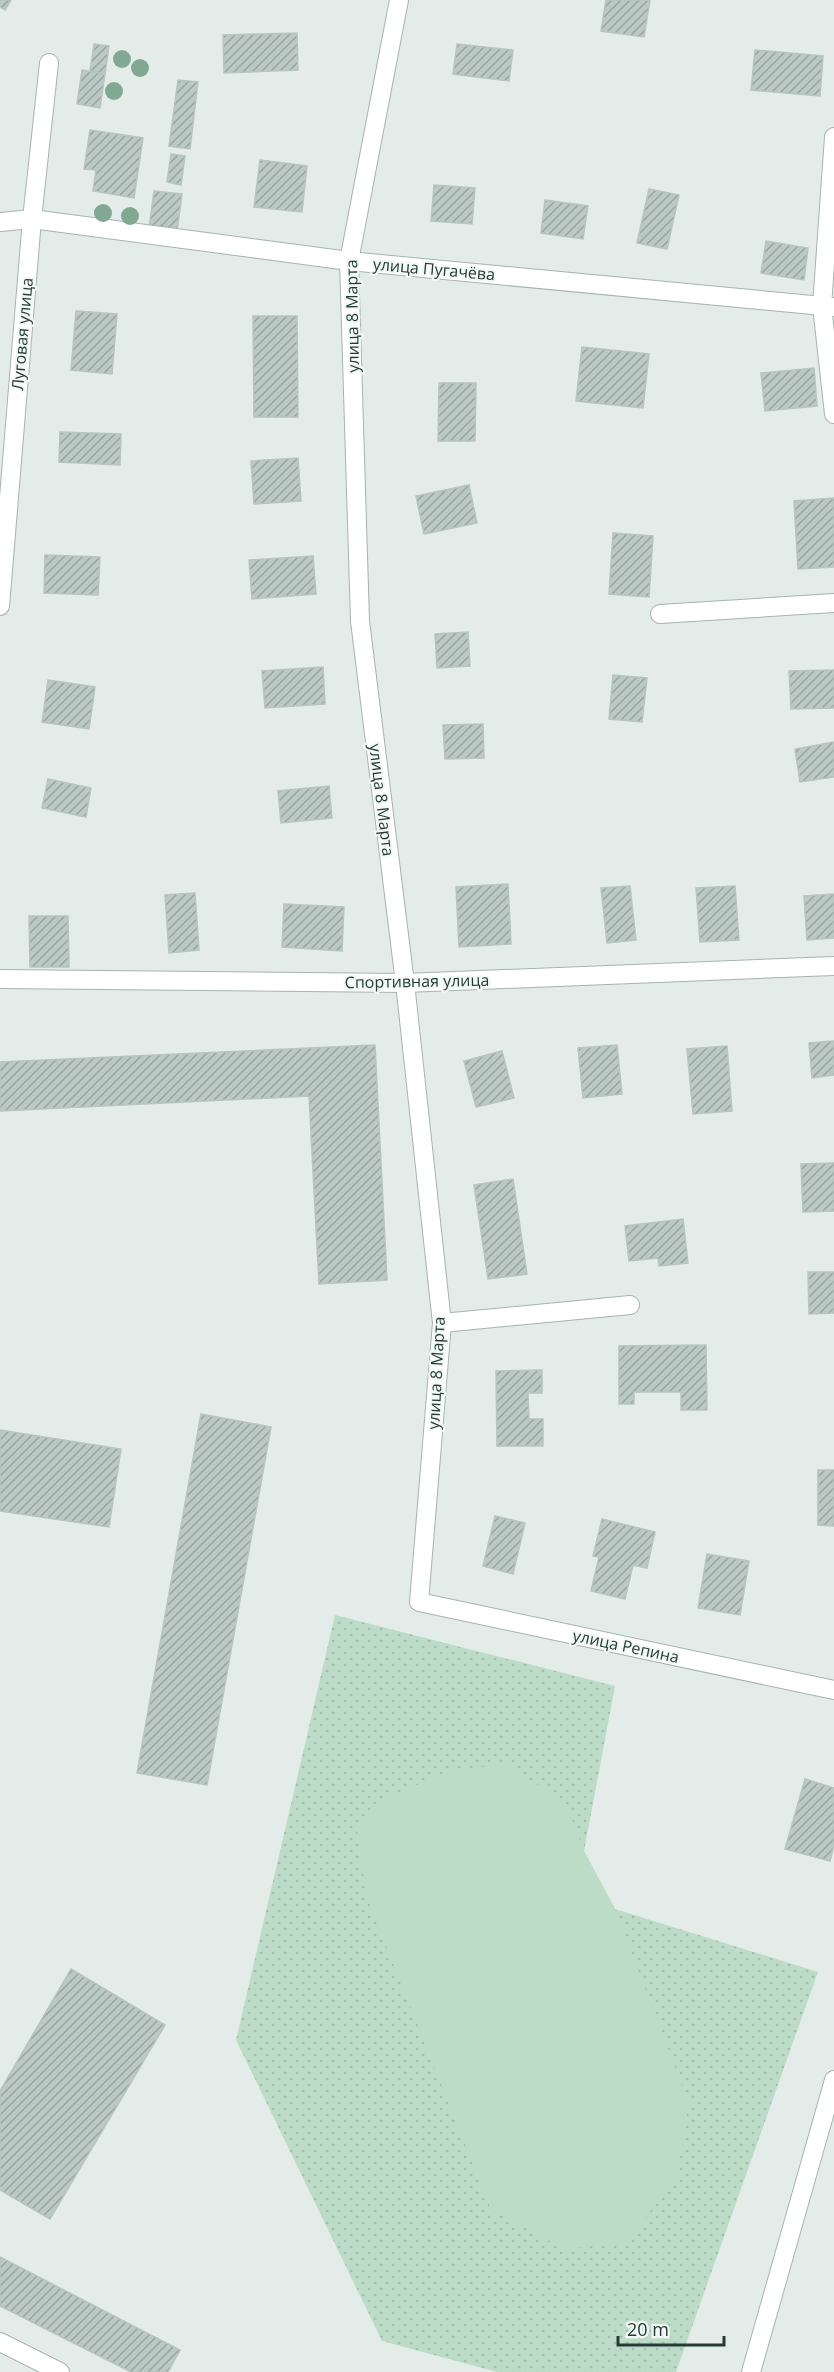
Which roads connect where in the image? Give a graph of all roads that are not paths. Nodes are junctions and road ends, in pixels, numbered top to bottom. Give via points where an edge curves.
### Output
1 (399, 0) edge
2 (49, 63) dead end
3 (834, 136) edge
4 (32, 219) junction
5 (0, 222) edge
6 (349, 261) junction
7 (828, 306) edge
8 (834, 414) edge
9 (834, 603) edge
10 (0, 606) edge
11 (660, 614) dead end
12 (834, 966) edge
13 (0, 979) edge
14 (405, 983) junction
15 (630, 1305) dead end
16 (442, 1323) junction
17 (418, 1602) joint
18 (834, 1690) edge
19 (834, 2080) edge
20 (0, 2342) edge
21 (60, 2372) edge
22 (751, 2372) edge

1 - 6 street, улица 8 Марта
2 - 4 street, Луговая улица
3 - 7 street
4 - 5 street, улица Пугачёва
4 - 6 street, улица Пугачёва
4 - 10 street, Луговая улица
6 - 7 street, улица Пугачёва
6 - 14 street, улица 8 Марта via 360,621
7 - 8 street
9 - 11 street
12 - 14 street, Спортивная улица
13 - 14 street, Спортивная улица
14 - 16 street, улица 8 Марта
15 - 16 street
16 - 17 street, улица 8 Марта
17 - 18 street, улица Репина
19 - 22 street
20 - 21 street

